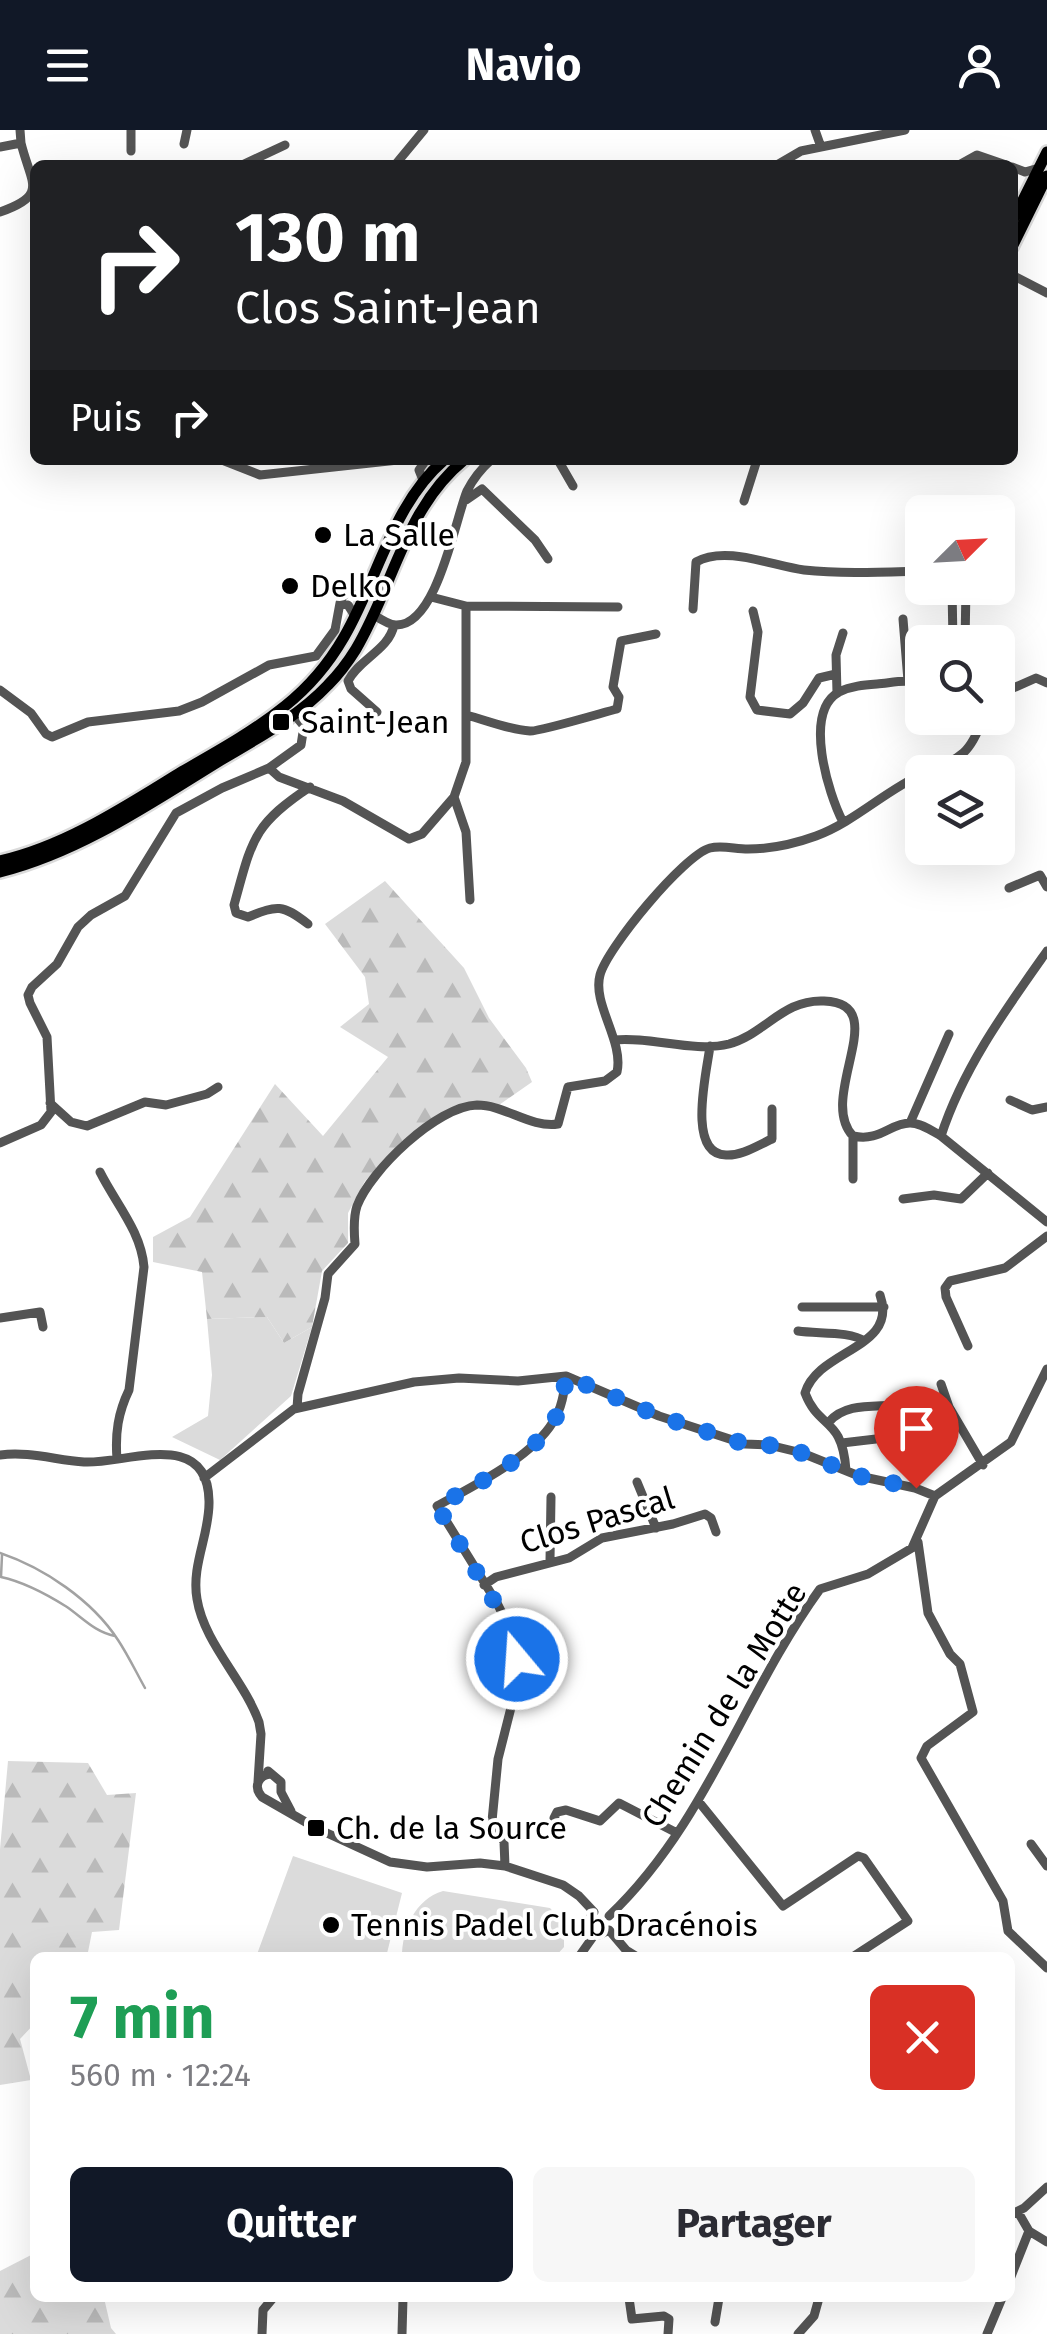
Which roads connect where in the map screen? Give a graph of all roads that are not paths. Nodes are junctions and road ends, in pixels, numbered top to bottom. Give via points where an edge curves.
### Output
1 (20, 130) edge
2 (131, 130) edge
3 (186, 130) edge
4 (424, 130) edge
5 (815, 130) edge
6 (905, 130) edge
7 (20, 143) junction
8 (184, 144) dead end
9 (285, 145) dead end
10 (821, 147) junction
11 (0, 148) edge
12 (131, 151) dead end
13 (1047, 152) edge
14 (253, 160) edge
15 (399, 160) edge
16 (786, 160) edge
17 (968, 160) edge
18 (991, 160) edge
19 (1018, 170) edge
20 (1043, 172) edge
21 (30, 174) edge
22 (30, 197) edge
23 (1018, 206) edge
24 (0, 212) edge
25 (1018, 232) edge
26 (1018, 278) edge
27 (1047, 293) edge
28 (234, 465) edge
29 (349, 465) edge
30 (422, 465) edge
31 (439, 465) edge
32 (459, 465) edge
33 (486, 465) edge
34 (561, 465) edge
35 (755, 465) edge
36 (423, 480) junction
37 (574, 486) dead end
38 (744, 501) dead end
39 (464, 502) junction
40 (548, 559) dead end
41 (905, 571) edge
42 (375, 576) junction
43 (431, 597) junction
44 (340, 604) junction
45 (466, 606) junction
46 (618, 607) dead end
47 (692, 608) dead end
48 (752, 611) dead end
49 (356, 616) junction
50 (374, 616) junction
51 (903, 619) dead end
52 (394, 625) junction
53 (843, 633) dead end
54 (656, 634) dead end
55 (905, 644) edge
56 (836, 674) junction
57 (905, 681) edge
58 (1047, 683) edge
59 (1015, 689) edge
60 (0, 690) edge
61 (837, 693) junction
62 (377, 712) dead end
63 (294, 714) junction
64 (466, 714) junction
65 (269, 768) junction
66 (905, 782) edge
67 (310, 787) junction
68 (454, 796) junction
69 (843, 822) junction
70 (0, 861) edge
71 (0, 872) edge
72 (1047, 887) edge
73 (1008, 888) dead end
74 (470, 900) dead end
75 (308, 924) dead end
76 (1047, 951) edge
77 (949, 1034) dead end
78 (614, 1040) junction
79 (710, 1046) junction
80 (218, 1087) dead end
81 (1010, 1100) dead end
82 (50, 1104) junction
83 (1047, 1107) edge
84 (772, 1109) dead end
85 (910, 1123) junction
86 (853, 1136) junction
87 (941, 1136) junction
88 (0, 1144) edge
89 (100, 1172) dead end
90 (988, 1173) junction
91 (852, 1179) dead end
92 (903, 1199) dead end
93 (1047, 1222) edge
94 (1047, 1236) edge
95 (880, 1296) dead end
96 (802, 1307) dead end
97 (884, 1307) junction
98 (0, 1318) edge
99 (43, 1327) dead end
100 (798, 1330) dead end
101 (864, 1341) junction
102 (968, 1346) dead end
103 (1047, 1369) edge
104 (566, 1376) junction
105 (942, 1384) dead end
106 (896, 1405) dead end
107 (298, 1408) junction
108 (829, 1422) junction
109 (910, 1435) dead end
110 (842, 1443) junction
111 (0, 1455) edge
112 (117, 1458) junction
113 (984, 1465) junction
114 (846, 1470) junction
115 (204, 1478) junction
116 (636, 1482) dead end
117 (935, 1496) junction
118 (552, 1497) dead end
119 (656, 1528) junction
120 (716, 1532) dead end
121 (918, 1540) junction
122 (550, 1561) junction
123 (484, 1585) junction
124 (260, 1758) junction
125 (272, 1774) junction
126 (258, 1782) junction
127 (281, 1792) junction
128 (265, 1799) junction
129 (699, 1802) junction
130 (292, 1813) junction
131 (554, 1818) dead end
132 (677, 1833) junction
133 (1031, 1844) dead end
134 (506, 1866) junction
135 (1047, 1866) edge
136 (594, 1912) junction
137 (609, 1916) junction
138 (609, 1930) junction
139 (595, 1934) junction
140 (582, 1952) edge
141 (629, 1952) edge
142 (861, 1952) edge
143 (1047, 1968) edge
144 (1047, 2187) edge
145 (1015, 2212) edge
146 (1015, 2214) edge
147 (1029, 2231) junction
148 (1047, 2242) edge
149 (1015, 2266) edge
150 (270, 2302) edge
151 (402, 2302) edge
152 (630, 2302) edge
153 (719, 2302) edge
154 (818, 2302) edge
155 (1000, 2302) edge
156 (715, 2322) dead end
157 (262, 2334) edge
158 (402, 2334) edge
159 (668, 2334) edge
160 (798, 2334) edge
161 (988, 2334) edge

1 - 7 street
2 - 12 street
3 - 8 street
4 - 15 street
5 - 10 street
6 - 10 street
7 - 11 street
7 - 21 street
9 - 14 street
10 - 16 street
13 - 20 main road
17 - 18 street
19 - 20 street
20 - 23 main road
20 - 25 main road
22 - 24 street
26 - 27 street
28 - 29 street via 260,476
30 - 36 street
31 - 36 main road
32 - 50 main road via 422,508
33 - 39 street
34 - 37 street
35 - 38 street
36 - 42 main road
39 - 40 street via 482,488
39 - 43 street
41 - 47 street via 802,570 703,558 696,562
42 - 44 street
42 - 49 main road
43 - 45 street
43 - 52 street
44 - 49 street
44 - 60 street via 335,630 316,656 255,671 179,711 88,722 52,737
45 - 46 street
45 - 64 street
48 - 56 street via 758,632 750,697 758,710 790,714 820,678
49 - 70 main road via 315,678 258,724 62,840
50 - 52 street
50 - 63 main road via 343,668
51 - 55 street
52 - 62 street via 348,681
53 - 56 street
54 - 64 street via 621,641 613,711 536,732
56 - 61 street
57 - 61 street
58 - 59 street via 1036,678
61 - 69 street via 826,705 820,739
63 - 65 street via 304,726 301,745
63 - 71 main road via 66,850
64 - 68 street via 466,762
65 - 67 street
65 - 82 street via 176,812 125,896 78,927 56,964 32,986 30,1004 47,1037
66 - 69 street
67 - 68 street via 409,838 422,834
67 - 75 street via 266,820 234,905 241,916 284,908
68 - 74 street via 466,832
69 - 78 street via 776,848 708,848 694,857 615,943 600,974
72 - 73 street via 1040,875
76 - 87 street via 970,1068
77 - 85 street
78 - 79 street
78 - 107 street via 617,1072 605,1082 568,1088 558,1124 465,1107 413,1138 367,1186 355,1211 354,1244 328,1274
79 - 84 street via 701,1126 714,1152 743,1152 772,1139
79 - 86 street via 739,1040 795,1004 831,1000 844,1007 858,1030 840,1100
80 - 82 street via 166,1105 145,1102 88,1126 71,1122
81 - 83 street via 1032,1110
82 - 88 street via 48,1119
85 - 86 street
85 - 87 street
86 - 91 street
87 - 90 street
89 - 112 street via 132,1224 144,1268
90 - 92 street via 961,1199
90 - 93 street
94 - 102 street via 1005,1268 950,1281 946,1296
95 - 97 street
96 - 97 street
97 - 101 street via 883,1323
98 - 99 street via 40,1312
100 - 101 street
101 - 108 street via 809,1381 810,1406
103 - 113 street via 1011,1442
104 - 107 street via 414,1382
104 - 114 street via 659,1416
104 - 123 street via 563,1402 540,1439 437,1506
105 - 113 street
106 - 108 street via 852,1408
107 - 115 street
108 - 110 street
109 - 110 street
110 - 114 street
111 - 112 street via 88,1463
112 - 115 street via 178,1456
113 - 117 street
114 - 117 street
115 - 124 street via 210,1501 197,1604 254,1710
116 - 119 street
117 - 121 street
118 - 122 street
119 - 120 street, Clos Pascal via 705,1514
119 - 122 street, Clos Pascal via 602,1538
121 - 129 street, Chemin de la Motte via 892,1562 820,1589
121 - 143 street via 928,1614 960,1664 974,1712 927,1746 922,1758 1003,1901 1008,1931
122 - 123 street, Clos Pascal
123 - 134 street via 507,1623 517,1659 492,1821 504,1842
124 - 125 street
124 - 126 street
125 - 126 street
125 - 127 street
126 - 128 street
127 - 128 street
127 - 130 street
128 - 130 street
129 - 132 street, Chemin de la Motte
129 - 142 street via 783,1906 864,1858 908,1921
130 - 134 street via 390,1862
131 - 132 street via 566,1810 600,1821 619,1802
132 - 137 street, Chemin de la Motte
133 - 135 street
134 - 136 street via 563,1885
136 - 137 street
136 - 139 street via 588,1925
137 - 138 street
138 - 139 street
138 - 141 street
139 - 140 street
144 - 145 street
146 - 147 street
147 - 148 street
147 - 149 street
150 - 157 street
151 - 158 street
152 - 159 street via 632,2319 668,2318
153 - 156 street
154 - 160 street
155 - 161 street

